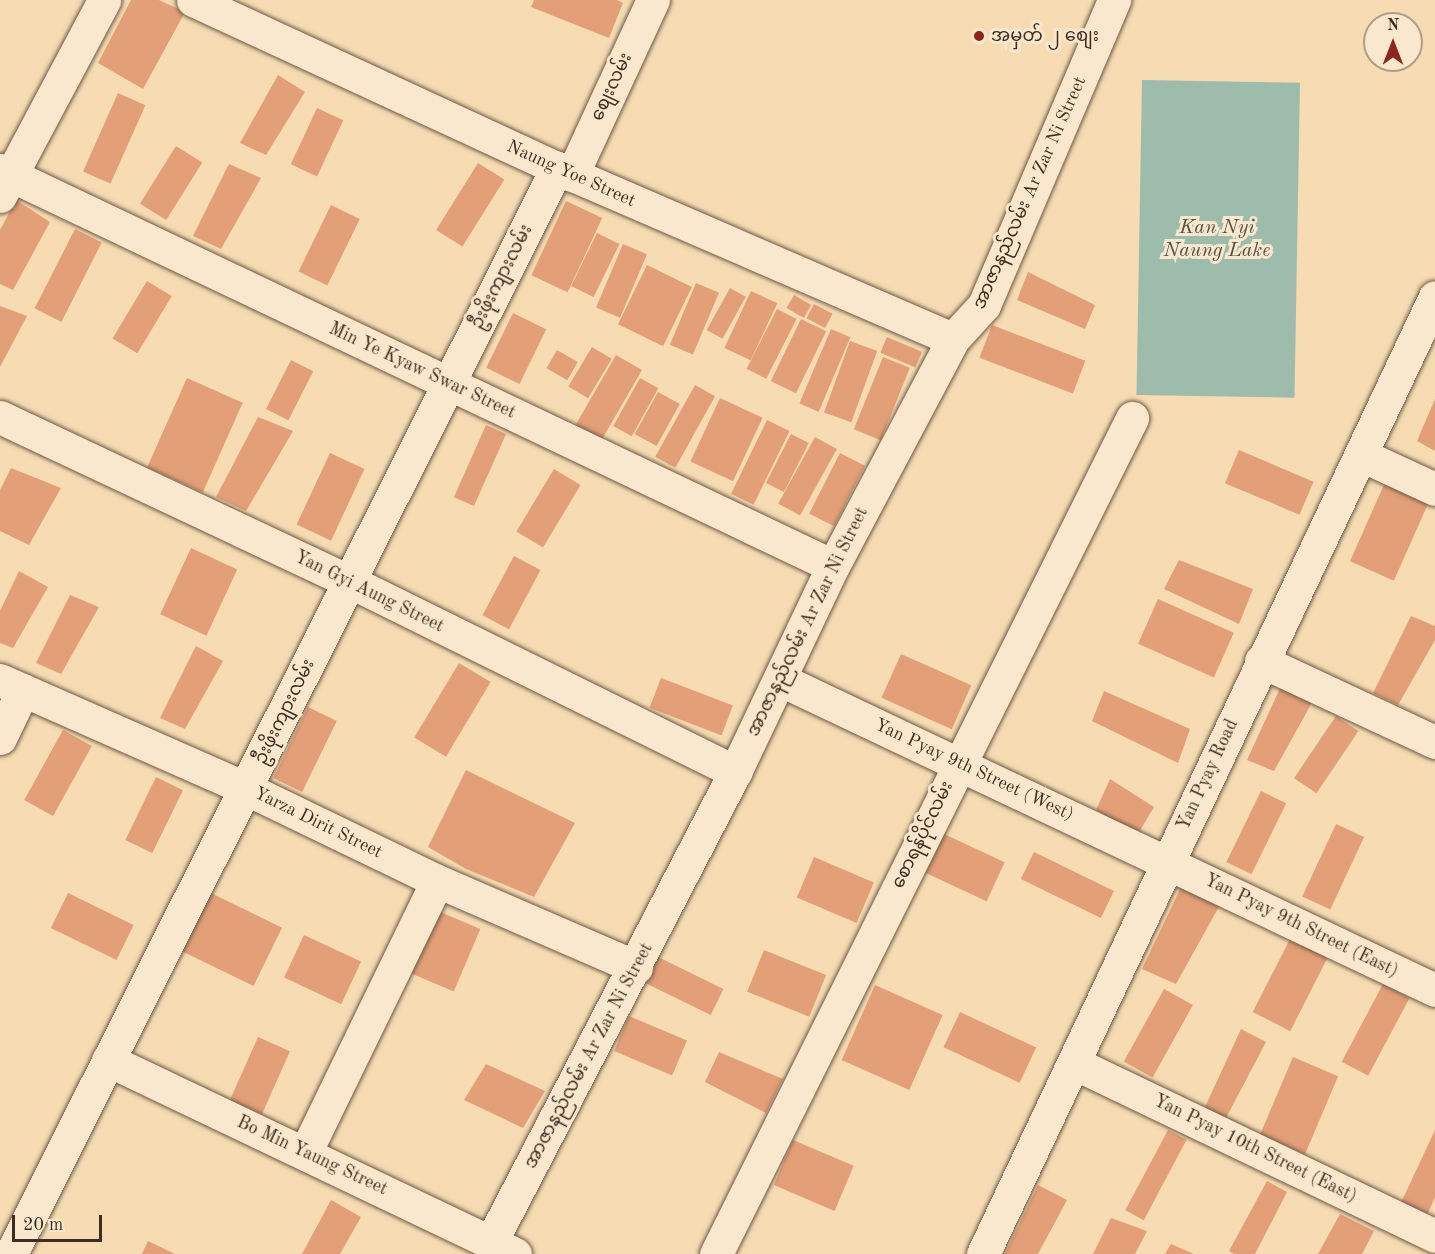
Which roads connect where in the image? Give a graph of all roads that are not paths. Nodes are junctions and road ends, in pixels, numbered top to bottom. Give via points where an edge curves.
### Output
1 (104, 0) edge
2 (194, 0) edge
3 (653, 0) edge
4 (1114, 0) edge
5 (564, 172) junction
6 (4, 180) edge
7 (1435, 297) edge
8 (953, 339) junction
9 (448, 383) junction
10 (0, 417) edge
11 (1132, 418) dead end
12 (1361, 455) junction
13 (1435, 489) edge
14 (833, 566) junction
15 (349, 581) junction
16 (1261, 661) junction
17 (781, 680) junction
18 (11, 685) edge
19 (0, 738) edge
20 (1435, 742) edge
21 (959, 762) junction
22 (735, 772) junction
23 (247, 789) junction
24 (1167, 862) junction
25 (436, 881) junction
26 (636, 967) junction
27 (1435, 990) edge
28 (108, 1060) junction
29 (1074, 1063) junction
30 (305, 1153) junction
31 (1435, 1236) edge
32 (503, 1248) edge
33 (11, 1254) edge
34 (716, 1254) edge
35 (983, 1254) edge

1 - 6 street
2 - 5 street, Naung Yoe Street
3 - 5 street, စျေးလမ်း
4 - 8 street, အာဇာနည်လမ်း Ar Zar Ni Street via 984,305
5 - 8 street, Naung Yoe Street
5 - 9 street, ဦးဖိုးကျားလမ်း
6 - 9 street, Min Ye Kyaw Swar Street
7 - 12 street, Yan Pyay Road
8 - 14 street, အာဇာနည်လမ်း Ar Zar Ni Street
9 - 14 street, Min Ye Kyaw Swar Street
9 - 15 street, ဦးဖိုးကျားလမ်း
10 - 15 street, Yan Gyi Aung Street
11 - 21 street, စောရန်ပိုင်လမ်း
12 - 13 street
12 - 16 street, Yan Pyay Road
14 - 17 street, အာဇာနည်လမ်း Ar Zar Ni Street
15 - 22 street, Yan Gyi Aung Street
15 - 23 street, ဦးဖိုးကျားလမ်း
16 - 20 street
16 - 24 street, Yan Pyay Road
17 - 21 street, Yan Pyay 9th Street (West)
17 - 22 street, အာဇာနည်လမ်း Ar Zar Ni Street
18 - 19 street
18 - 23 street, Yarza Dirit Street
21 - 24 street, Yan Pyay 9th Street (West)
21 - 34 street, စောရန်ပိုင်လမ်း
22 - 26 street, အာဇာနည်လမ်း Ar Zar Ni Street
23 - 25 street, Yarza Dirit Street
23 - 28 street, ဦးဖိုးကျားလမ်း
24 - 27 street, Yan Pyay 9th Street (East)
24 - 29 street, Yan Pyay Road
25 - 26 street, Yarza Dirit Street
25 - 30 street
26 - 32 street, အာဇာနည်လမ်း Ar Zar Ni Street
28 - 30 street, Bo Min Yaung Street
28 - 33 street, ဦးဖိုးကျားလမ်း
29 - 31 street, Yan Pyay 10th Street (East)
29 - 35 street, Yan Pyay Road
30 - 32 street, Bo Min Yaung Street

